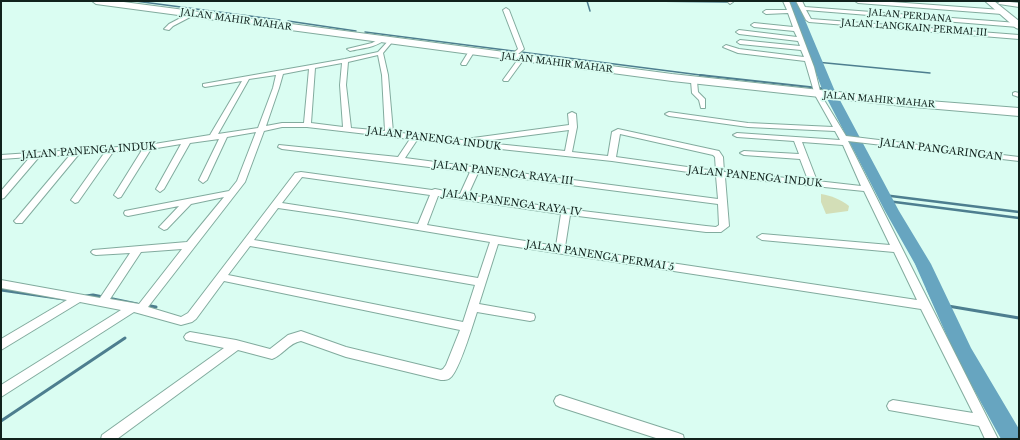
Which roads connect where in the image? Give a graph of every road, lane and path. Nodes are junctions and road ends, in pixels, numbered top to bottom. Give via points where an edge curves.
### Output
1 (96, 1) edge
2 (786, 1) edge
3 (799, 1) edge
4 (858, 1) edge
5 (989, 1) edge
6 (1019, 5) edge
7 (1002, 6) edge
8 (802, 8) junction
9 (1019, 9) edge
10 (506, 10) dead end
11 (766, 12) dead end
12 (192, 14) junction
13 (791, 14) junction
14 (1019, 23) edge
15 (754, 25) dead end
16 (167, 29) dead end
17 (796, 29) junction
18 (739, 32) dead end
19 (1019, 37) edge
20 (800, 39) junction
21 (385, 40) junction
22 (740, 42) dead end
23 (726, 47) dead end
24 (803, 48) junction
25 (350, 49) dead end
26 (471, 52) junction
27 (380, 53) junction
28 (516, 58) junction
29 (808, 59) junction
30 (345, 61) junction
31 (464, 64) dead end
32 (312, 66) junction
33 (280, 72) junction
34 (247, 78) junction
35 (506, 80) dead end
36 (694, 81) junction
37 (205, 85) dead end
38 (820, 95) junction
39 (703, 107) dead end
40 (1019, 112) edge
41 (572, 114) dead end
42 (669, 114) dead end
43 (307, 125) junction
44 (573, 127) junction
45 (261, 129) junction
46 (347, 129) junction
47 (838, 129) junction
48 (389, 134) junction
49 (737, 135) dead end
50 (224, 136) junction
51 (213, 137) junction
52 (415, 137) junction
53 (797, 140) junction
54 (845, 140) junction
55 (187, 141) junction
56 (459, 142) junction
57 (148, 147) junction
58 (282, 147) dead end
59 (110, 151) junction
60 (76, 153) junction
61 (744, 153) dead end
62 (568, 154) junction
63 (36, 155) junction
64 (1, 157) edge
65 (803, 157) junction
66 (612, 159) junction
67 (1019, 159) edge
68 (400, 160) junction
69 (475, 170) junction
70 (720, 174) junction
71 (203, 180) dead end
72 (814, 184) junction
73 (160, 189) dead end
74 (866, 189) junction
75 (435, 192) junction
76 (233, 193) junction
77 (118, 195) dead end
78 (1, 196) edge
79 (463, 196) junction
80 (75, 200) dead end
81 (189, 201) junction
82 (723, 202) junction
83 (276, 205) junction
84 (566, 212) junction
85 (128, 213) dead end
86 (19, 221) dead end
87 (164, 227) dead end
88 (421, 228) junction
89 (762, 237) dead end
90 (495, 240) junction
91 (248, 242) junction
92 (190, 245) junction
93 (138, 249) junction
94 (896, 249) junction
95 (560, 250) junction
96 (96, 252) dead end
97 (221, 277) junction
98 (480, 282) junction
99 (1, 284) edge
100 (78, 298) junction
101 (102, 303) junction
102 (925, 305) junction
103 (472, 307) junction
104 (137, 308) junction
105 (530, 317) dead end
106 (466, 327) junction
107 (190, 337) dead end
108 (1, 345) edge
109 (236, 345) junction
110 (1, 392) edge
111 (560, 401) dead end
112 (893, 406) dead end
113 (983, 421) junction
114 (107, 439) edge
115 (678, 439) edge
116 (992, 439) edge

1 - 12 highway, JALAN MAHIR MAHAR
2 - 13 street
3 - 8 street
4 - 7 street
5 - 7 highway
6 - 7 street
7 - 9 street
7 - 14 highway
8 - 14 street, JALAN PERDANA
8 - 19 street, JALAN LANGKAIN PERMAI III via 809,20
10 - 28 street via 521,49
11 - 13 street
12 - 16 street
12 - 21 highway, JALAN MAHIR MAHAR
13 - 17 street
15 - 17 street
17 - 20 street
18 - 20 street
20 - 24 street
21 - 25 street
21 - 26 highway, JALAN MAHIR MAHAR
21 - 27 street
22 - 24 street
23 - 29 street via 735,51
24 - 29 street
26 - 28 highway, JALAN MAHIR MAHAR
26 - 31 street
27 - 30 street
27 - 48 street via 385,75
28 - 35 street
28 - 36 highway, JALAN MAHIR MAHAR
29 - 38 street
30 - 32 street
30 - 46 street via 343,85
32 - 33 street
32 - 43 street
33 - 34 street
33 - 45 street
34 - 37 street
34 - 51 street
36 - 38 highway, JALAN MAHIR MAHAR
36 - 39 street via 695,93 702,100
38 - 40 highway, JALAN MAHIR MAHAR
38 - 47 street
41 - 44 street
42 - 47 street via 748,125
43 - 45 street, JALAN PANENGA INDUK via 282,125
43 - 46 street, JALAN PANENGA INDUK
44 - 56 street
44 - 62 street
45 - 50 street, JALAN PANENGA INDUK
45 - 76 street via 242,180
46 - 48 street, JALAN PANENGA INDUK
47 - 54 street
48 - 52 street, JALAN PANENGA INDUK
49 - 53 street, JALAN PANGARINGAN
50 - 51 street, JALAN PANENGA INDUK
50 - 71 street
51 - 55 street, JALAN PANENGA INDUK
52 - 56 street, JALAN PANENGA INDUK
52 - 68 street
53 - 54 street, JALAN PANGARINGAN
53 - 65 street
54 - 67 street, JALAN PANGARINGAN
54 - 74 street
55 - 57 street, JALAN PANENGA INDUK
55 - 73 street
56 - 62 street, JALAN PANENGA INDUK
57 - 59 street, JALAN PANENGA INDUK
57 - 77 street
58 - 68 street, JALAN PANENGA RAYA III
59 - 60 street, JALAN PANENGA INDUK
59 - 80 street
60 - 63 street, JALAN PANENGA INDUK
60 - 86 street
61 - 65 street
62 - 66 street, JALAN PANENGA INDUK
63 - 64 street, JALAN PANENGA INDUK
63 - 78 street
65 - 72 street
66 - 70 street, JALAN PANENGA INDUK
66 - 70 street via 616,132 620,131 716,153 719,157
68 - 69 street, JALAN PANENGA RAYA III
69 - 79 street
69 - 82 street, JALAN PANENGA RAYA III
70 - 72 street, JALAN PANENGA INDUK
70 - 82 street
72 - 74 street, JALAN PANENGA INDUK
74 - 94 street
75 - 79 street, JALAN PANENGA RAYA IV
75 - 83 street, JALAN PANENGA RAYA IV via 302,174 298,175
75 - 88 street
76 - 81 street
76 - 92 street
79 - 84 street, JALAN PANENGA RAYA IV
81 - 85 street
81 - 87 street
82 - 84 street, JALAN PANENGA RAYA IV via 722,229
83 - 88 street, JALAN PANENGA PERMAI 5
83 - 91 street
84 - 95 street
88 - 90 street, JALAN PANENGA PERMAI 5
89 - 94 street
90 - 95 street, JALAN PANENGA PERMAI 5
90 - 98 street
91 - 97 street
91 - 98 street
92 - 93 street
92 - 104 street
93 - 96 street
93 - 101 street
94 - 102 street
95 - 102 street, JALAN PANENGA PERMAI 5
97 - 104 street via 192,316 185,321
97 - 106 street
98 - 103 street
99 - 100 street
100 - 101 street
100 - 108 street
101 - 104 street
102 - 113 street
103 - 105 street
103 - 106 street
104 - 110 street
106 - 109 street via 452,368 447,374 346,352 301,336 292,338 272,354
107 - 109 street
109 - 114 street
111 - 115 street
112 - 113 street
113 - 116 street

